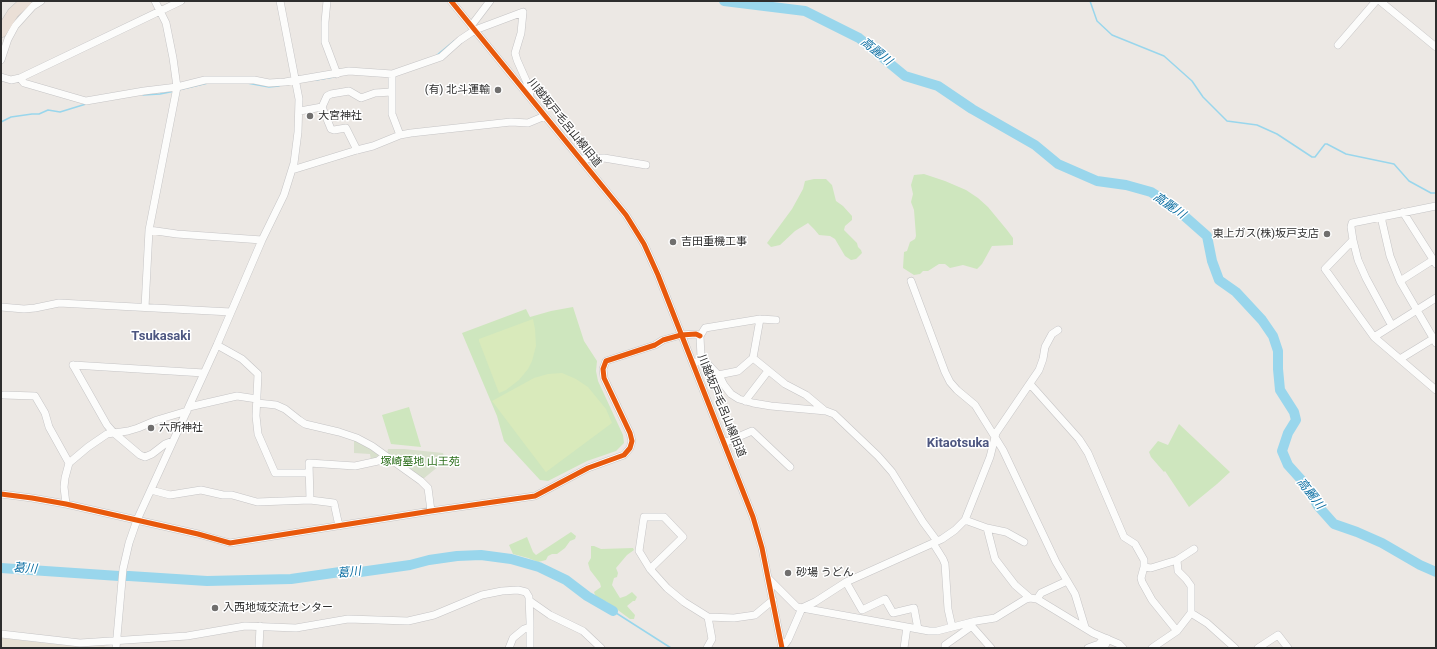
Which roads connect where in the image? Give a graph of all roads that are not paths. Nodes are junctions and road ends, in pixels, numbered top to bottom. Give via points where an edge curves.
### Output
1 (26, 1) edge
2 (41, 1) edge
3 (155, 1) edge
4 (180, 1) edge
5 (279, 1) edge
6 (327, 1) edge
7 (451, 1) edge
8 (490, 1) edge
9 (1376, 1) edge
10 (1380, 1) edge
11 (160, 11) junction
12 (473, 28) junction
13 (1, 32) edge
14 (1338, 45) dead end
15 (1436, 47) edge
16 (1, 60) edge
17 (337, 74) junction
18 (390, 74) junction
19 (1, 77) edge
20 (20, 78) junction
21 (296, 82) junction
22 (177, 89) junction
23 (392, 92) junction
24 (530, 97) junction
25 (322, 107) junction
26 (300, 111) junction
27 (545, 116) junction
28 (400, 135) junction
29 (357, 150) junction
30 (581, 159) junction
31 (646, 165) dead end
32 (292, 170) junction
33 (1436, 206) edge
34 (1403, 212) junction
35 (1381, 217) junction
36 (149, 230) junction
37 (262, 240) junction
38 (1353, 240) junction
39 (1435, 262) edge
40 (912, 281) dead end
41 (1400, 281) junction
42 (1436, 298) edge
43 (1, 306) edge
44 (145, 307) junction
45 (1416, 311) junction
46 (231, 312) junction
47 (760, 319) junction
48 (776, 320) dead end
49 (1392, 326) junction
50 (1058, 330) dead end
51 (681, 335) junction
52 (700, 336) junction
53 (1374, 336) junction
54 (1435, 339) edge
55 (217, 345) junction
56 (753, 358) junction
57 (1400, 359) junction
58 (704, 360) junction
59 (693, 363) junction
60 (768, 371) junction
61 (204, 373) junction
62 (718, 375) junction
63 (1030, 384) junction
64 (1436, 390) edge
65 (4, 395) dead end
66 (257, 401) junction
67 (745, 401) junction
68 (188, 409) junction
69 (825, 411) junction
70 (114, 433) junction
71 (994, 437) junction
72 (173, 441) junction
73 (724, 443) junction
74 (384, 456) junction
75 (70, 463) junction
76 (790, 468) dead end
77 (308, 473) junction
78 (152, 490) junction
79 (1, 494) edge
80 (310, 500) junction
81 (66, 504) junction
82 (431, 511) junction
83 (137, 520) junction
84 (965, 520) junction
85 (339, 526) junction
86 (987, 528) junction
87 (935, 542) junction
88 (1024, 542) dead end
89 (1194, 549) dead end
90 (1177, 560) junction
91 (1144, 567) junction
92 (650, 569) junction
93 (768, 579) junction
94 (1067, 581) junction
95 (846, 582) junction
96 (1034, 599) junction
97 (773, 600) junction
98 (530, 601) junction
99 (802, 608) junction
100 (1191, 613) junction
101 (708, 617) junction
102 (971, 625) junction
103 (260, 626) junction
104 (530, 627) junction
105 (907, 627) junction
106 (952, 627) junction
107 (1085, 627) junction
108 (918, 629) junction
109 (1177, 630) junction
110 (1, 634) edge
111 (1106, 639) junction
112 (116, 644) edge
113 (989, 646) edge
114 (258, 648) edge
115 (509, 648) edge
116 (530, 648) edge
117 (601, 648) edge
118 (707, 648) edge
119 (782, 648) edge
120 (904, 648) edge
121 (945, 648) edge
122 (980, 648) edge
123 (1088, 648) edge
124 (1104, 648) edge
125 (1123, 648) edge
126 (1152, 648) edge
127 (1235, 648) edge
128 (1258, 648) edge
129 (1288, 648) edge

1 - 13 highway via 13,13
2 - 16 street via 15,26
3 - 11 street
4 - 11 street
5 - 21 street
6 - 17 street via 325,42
7 - 12 street, 川越坂戸毛呂山線旧道
8 - 12 street
9 - 14 street
10 - 15 street
11 - 20 street
11 - 22 street via 166,23
12 - 18 street via 441,57
12 - 24 street, 川越坂戸毛呂山線旧道
12 - 24 street via 523,12 521,33 515,52 529,87
17 - 18 street via 349,71
17 - 21 street
18 - 23 street
19 - 20 street via 11,80
20 - 22 street via 24,83 86,101 144,91
21 - 22 street via 205,80
21 - 26 street
22 - 36 street
23 - 25 street via 374,93 362,98 349,91 331,94 327,96
23 - 28 street via 392,114
24 - 27 street, 川越坂戸毛呂山線旧道
25 - 26 street
25 - 29 street via 331,129 346,128
26 - 32 street
27 - 28 street via 528,123 511,122
27 - 30 street, 川越坂戸毛呂山線旧道
28 - 29 street
29 - 32 street
30 - 31 street via 604,158
30 - 51 street, 川越坂戸毛呂山線旧道 via 636,230 655,269
32 - 37 street via 284,195
33 - 34 street
34 - 35 street
34 - 39 street
35 - 38 street via 1352,223 1350,227
35 - 41 street via 1390,256
36 - 37 street
36 - 44 street
37 - 46 street
38 - 49 street via 1366,278
38 - 53 street via 1325,268
39 - 41 street
40 - 71 street via 950,382 975,405
41 - 45 street
42 - 45 street
43 - 44 street via 24,309 59,303
44 - 46 street
45 - 49 street
45 - 54 street
46 - 55 street
47 - 48 street
47 - 52 street via 705,328
47 - 56 street
49 - 53 street
50 - 63 street via 1052,334 1045,347 1042,364
51 - 52 street
51 - 59 street, 川越坂戸毛呂山線旧道
51 - 82 street via 606,361 604,365 607,385 632,441 624,455 588,468 535,496
52 - 58 street via 701,357
53 - 57 street
54 - 57 street
55 - 61 street
55 - 66 street via 242,359 258,374
56 - 60 street
56 - 62 street via 738,371
57 - 64 street
58 - 59 street
58 - 62 street
59 - 73 street, 川越坂戸毛呂山線旧道
60 - 67 street
60 - 69 street via 806,395
61 - 68 street
61 - 70 street via 73,365
62 - 67 street via 731,394
63 - 71 street
63 - 91 street via 1079,439 1088,453 1124,537 1134,544 1142,556
65 - 75 street via 35,396
66 - 68 street via 237,396
66 - 74 street via 285,409 305,424 358,438
66 - 77 street via 258,434 275,473
67 - 69 street
68 - 70 street via 138,428
68 - 72 street
69 - 87 street via 834,414 892,472
70 - 72 street via 145,457
70 - 75 street via 107,434
71 - 84 street via 990,457
71 - 94 street
72 - 78 street
73 - 76 street via 752,431
73 - 93 street, 川越坂戸毛呂山線旧道 via 754,517
74 - 77 street via 378,461 355,466 309,463
74 - 82 street via 428,488
75 - 81 street via 65,482
77 - 80 street
78 - 80 street via 170,495 201,490 257,502
78 - 83 street
79 - 81 street
80 - 85 street via 334,503
81 - 83 street
82 - 85 street
83 - 85 street via 230,543
83 - 112 street via 122,569
84 - 86 street
84 - 87 street
86 - 88 street via 1006,532
86 - 96 street via 997,563 1015,585
87 - 95 street
87 - 106 street via 945,564
89 - 90 street
90 - 91 street via 1151,568
90 - 100 street via 1178,570 1190,586
91 - 109 street via 1142,582 1152,600
92 - 92 street via 639,551 644,518 664,517 683,537
92 - 101 street via 667,588
93 - 97 street, 川越坂戸毛呂山線旧道
93 - 99 street via 797,607
94 - 96 street
94 - 107 street via 1076,594
95 - 99 street
95 - 108 street via 862,610 885,599 893,613 914,608
96 - 102 street via 1026,599 995,618
96 - 107 street
97 - 101 street via 755,615 734,618
97 - 119 street, 川越坂戸毛呂山線旧道
98 - 103 street via 526,592 502,591 482,595 429,616 408,621 348,619 296,628
98 - 104 street
98 - 117 street via 550,615 583,631
99 - 105 street
99 - 119 street
100 - 109 street
100 - 127 street via 1207,623
101 - 118 street via 712,639
102 - 106 street
102 - 113 street
102 - 121 street
103 - 112 street
103 - 114 street
104 - 115 street via 513,638
104 - 116 street
105 - 108 street
105 - 120 street
106 - 108 street via 937,631
107 - 111 street
109 - 126 street
110 - 112 street via 80,643
111 - 123 street
111 - 124 street
111 - 125 street
113 - 122 street
128 - 129 street via 1278,634

